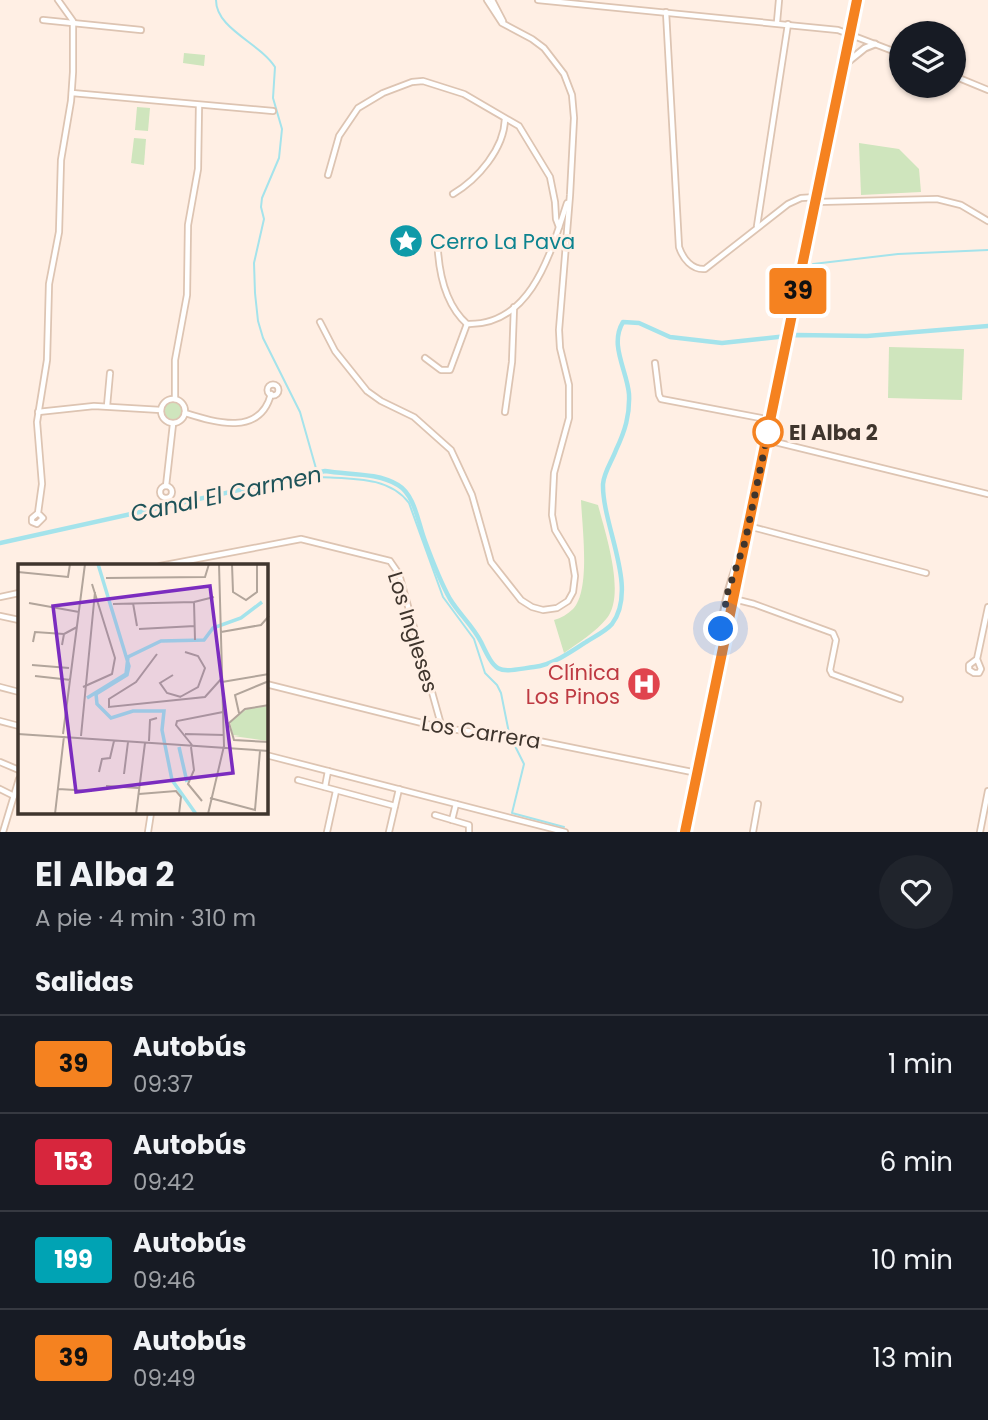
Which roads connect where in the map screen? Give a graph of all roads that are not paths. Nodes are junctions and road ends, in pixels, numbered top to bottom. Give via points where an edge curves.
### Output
1 (58, 0) edge
2 (66, 0) edge
3 (486, 0) edge
4 (492, 0) edge
5 (538, 0) edge
6 (779, 0) edge
7 (857, 0) edge
8 (66, 9) junction
9 (666, 12) junction
10 (43, 20) dead end
11 (777, 22) junction
12 (74, 23) junction
13 (788, 24) junction
14 (505, 25) junction
15 (141, 30) dead end
16 (850, 33) junction
17 (865, 40) junction
18 (875, 44) junction
19 (865, 48) junction
20 (889, 49) edge
21 (844, 65) junction
22 (966, 81) edge
23 (988, 90) edge
24 (72, 93) junction
25 (199, 105) junction
26 (273, 111) dead end
27 (505, 119) junction
28 (328, 175) dead end
29 (453, 194) dead end
30 (570, 195) junction
31 (817, 200) junction
32 (988, 221) edge
33 (559, 227) junction
34 (757, 227) junction
35 (438, 252) dead end
36 (514, 306) junction
37 (320, 322) dead end
38 (467, 324) junction
39 (425, 358) dead end
40 (655, 363) dead end
41 (110, 373) dead end
42 (271, 394) dead end
43 (175, 399) junction
44 (107, 406) junction
45 (161, 410) junction
46 (37, 412) junction
47 (505, 412) dead end
48 (185, 413) junction
49 (771, 420) junction
50 (173, 424) junction
51 (767, 440) junction
52 (166, 486) dead end
53 (988, 494) edge
54 (38, 513) dead end
55 (748, 526) junction
56 (745, 542) junction
57 (170, 564) edge
58 (926, 573) dead end
59 (18, 593) edge
60 (0, 597) edge
61 (734, 599) junction
62 (988, 607) edge
63 (0, 616) edge
64 (18, 620) edge
65 (721, 656) junction
66 (977, 659) dead end
67 (268, 684) edge
68 (0, 687) edge
69 (18, 692) edge
70 (900, 699) dead end
71 (0, 721) edge
72 (18, 726) edge
73 (442, 728) junction
74 (268, 756) edge
75 (0, 762) edge
76 (18, 770) edge
77 (328, 771) junction
78 (697, 773) junction
79 (298, 780) dead end
80 (18, 782) edge
81 (325, 787) junction
82 (0, 789) edge
83 (399, 789) junction
84 (336, 791) junction
85 (988, 791) edge
86 (14, 796) junction
87 (456, 804) junction
88 (758, 804) dead end
89 (395, 806) junction
90 (151, 814) edge
91 (435, 815) dead end
92 (452, 820) junction
93 (4, 832) edge
94 (148, 832) edge
95 (327, 832) edge
96 (389, 832) edge
97 (469, 832) edge
98 (565, 832) edge
99 (685, 832) edge
100 (753, 832) edge
101 (980, 832) edge

1 - 8 street
2 - 8 street
3 - 14 street
4 - 14 street
5 - 9 street
6 - 11 street
7 - 16 main road
8 - 12 street
9 - 11 street
9 - 34 street via 680,251 692,266 705,269
10 - 12 street
11 - 13 street
12 - 15 street
12 - 24 street
13 - 16 street
13 - 34 street
14 - 30 street via 544,48 569,86 573,109
16 - 17 street
16 - 21 main road
17 - 18 street
17 - 19 main road
18 - 19 main road
18 - 20 street
19 - 21 main road
21 - 31 main road
22 - 23 street
24 - 25 street
24 - 46 street via 62,152 59,232 49,284 47,360
25 - 26 street
25 - 43 street via 198,169 188,225 187,295 175,360
27 - 28 street via 458,92 411,82 377,95 359,108 339,136
27 - 29 street via 503,136 476,177
27 - 33 street via 519,126 544,166
30 - 33 street
30 - 37 street via 559,330 569,384 569,418 554,473 552,502 555,530 572,558 575,576 573,592 563,605 538,609 521,600 491,562 472,495 451,450 414,417 367,391 335,351
31 - 32 street via 937,199 961,205
31 - 34 street via 792,201
31 - 49 main road
33 - 36 street via 540,277
35 - 38 street via 446,293
36 - 38 street via 493,319
36 - 47 street via 513,362
38 - 39 street via 451,369 442,370
40 - 49 street via 661,400
41 - 44 street
42 - 48 street via 259,414 240,423 225,424
43 - 45 street
43 - 48 street via 184,405
44 - 45 street
44 - 46 street
45 - 50 street via 165,421
46 - 54 street via 42,484
48 - 50 street
49 - 51 main road
50 - 52 street
51 - 53 street
51 - 55 main road
55 - 56 main road
55 - 58 street
56 - 61 main road
56 - 65 main road via 728,591
57 - 73 street, Los Ingleses via 301,539 390,561 399,574
59 - 60 street
61 - 65 main road
61 - 70 street via 833,633 832,674
62 - 66 street
63 - 64 street
65 - 78 main road
67 - 73 street, Los Carrera
68 - 69 street
71 - 72 street
73 - 78 street, Los Carrera via 529,739
74 - 77 street
75 - 76 street
77 - 81 street
77 - 83 street
78 - 99 main road
79 - 81 street
80 - 86 street
81 - 84 street
82 - 86 street
83 - 87 street
83 - 89 street
84 - 89 street
84 - 95 street
85 - 101 street
86 - 93 street
87 - 92 street
87 - 98 street
88 - 100 street
89 - 96 street
90 - 94 street
91 - 92 street
92 - 97 street via 469,825

